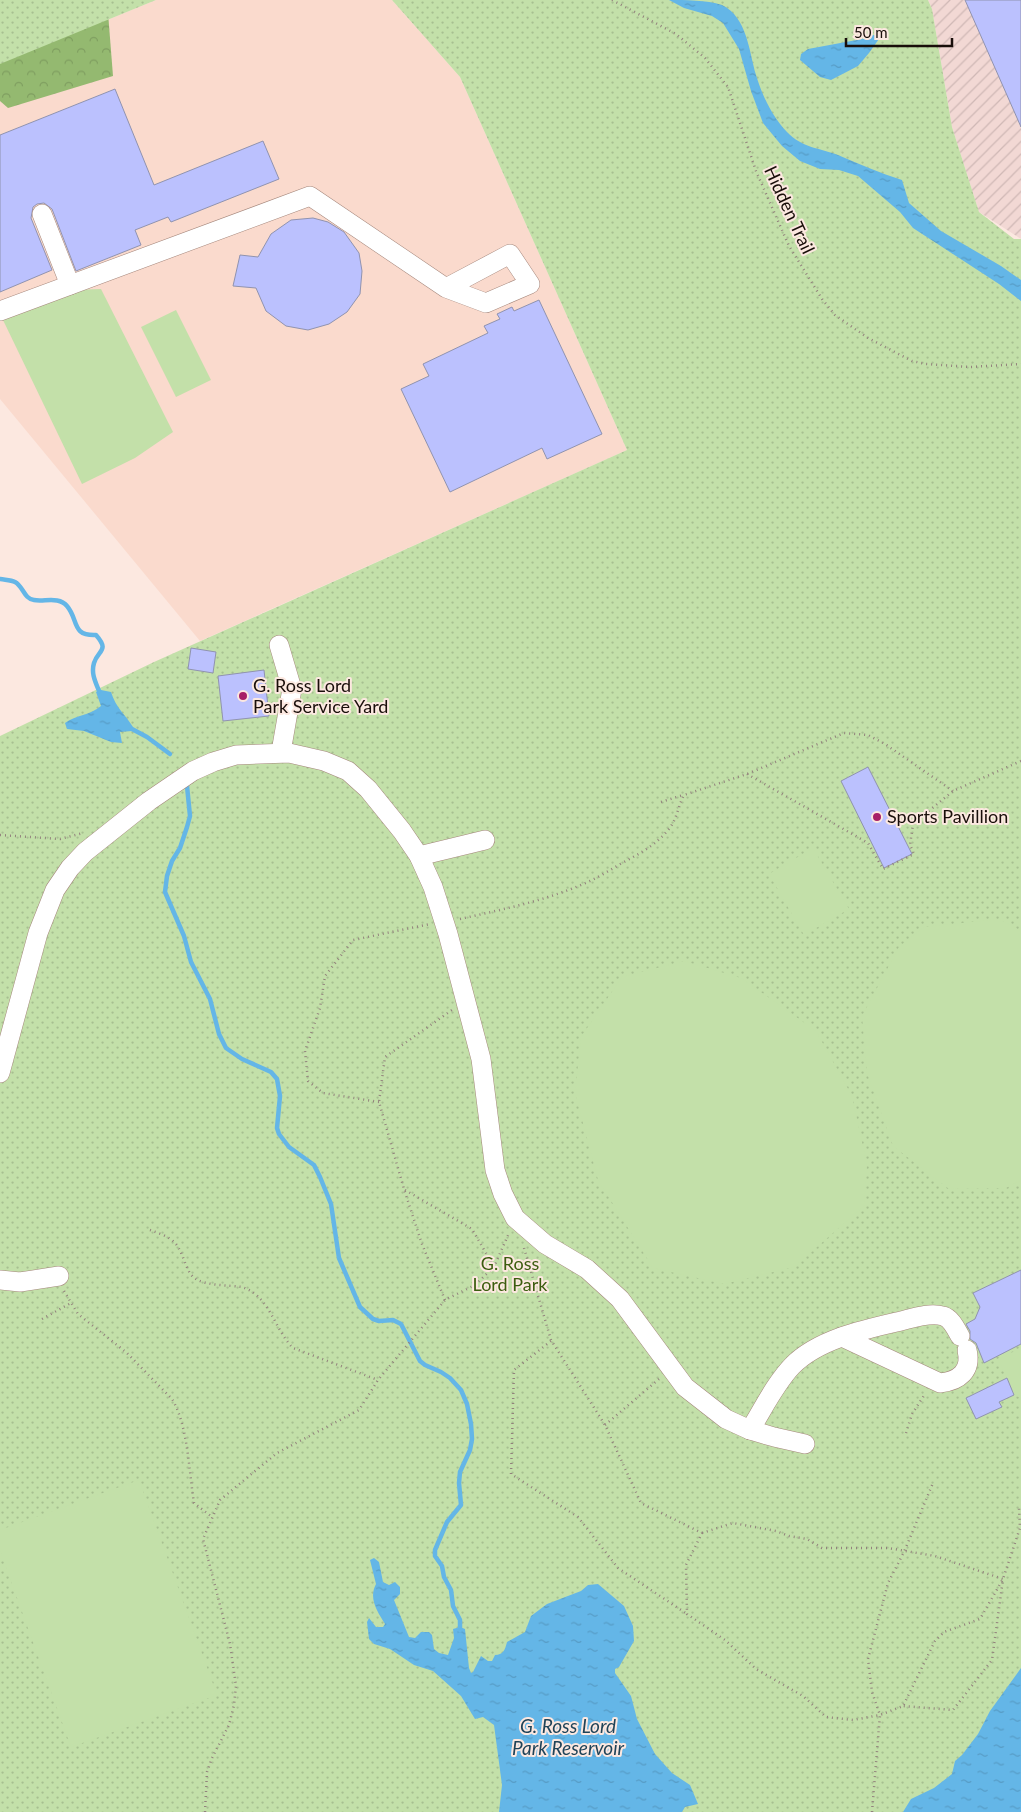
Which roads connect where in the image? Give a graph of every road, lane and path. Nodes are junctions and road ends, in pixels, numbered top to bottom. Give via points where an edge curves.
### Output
1 (612, 0) edge
2 (42, 214) dead end
3 (70, 285) junction
4 (446, 288) dead end
5 (0, 311) edge
6 (1021, 364) edge
7 (279, 645) dead end
8 (281, 752) junction
9 (1021, 761) edge
10 (747, 774) junction
11 (953, 790) junction
12 (684, 795) junction
13 (661, 802) dead end
14 (84, 832) dead end
15 (0, 835) edge
16 (485, 840) dead end
17 (419, 856) junction
18 (444, 921) junction
19 (466, 1000) junction
20 (0, 1073) edge
21 (379, 1102) junction
22 (404, 1189) junction
23 (516, 1218) junction
24 (150, 1230) dead end
25 (524, 1246) dead end
26 (494, 1267) junction
27 (59, 1276) joint
28 (0, 1280) edge
29 (445, 1300) junction
30 (71, 1303) junction
31 (42, 1319) dead end
32 (842, 1337) junction
33 (551, 1340) junction
34 (671, 1370) junction
35 (378, 1380) junction
36 (934, 1380) junction
37 (605, 1425) junction
38 (750, 1430) junction
39 (906, 1433) dead end
40 (805, 1444) dead end
41 (933, 1482) dead end
42 (1019, 1508) dead end
43 (212, 1517) junction
44 (702, 1532) junction
45 (904, 1552) junction
46 (1003, 1579) junction
47 (687, 1614) junction
48 (903, 1706) junction
49 (880, 1715) junction
50 (205, 1812) edge
51 (872, 1812) edge

1 - 6 path, Hidden Trail via 676,34 705,58 728,87 756,171 789,246 835,315 868,338 912,361 972,367
2 - 3 lane
3 - 4 lane via 310,196
3 - 5 lane
7 - 8 lane via 292,689
8 - 17 lane via 324,762 354,775
8 - 20 lane via 236,755 194,771 116,826 70,868 55,890 38,932
9 - 11 path
10 - 11 path via 844,733 868,735
10 - 11 path via 868,843 883,869 914,854 910,845 913,824
10 - 12 path
12 - 13 path
12 - 18 path via 670,828 662,837 646,850 592,880 520,905
14 - 15 path via 60,839
16 - 17 lane
17 - 18 lane
18 - 19 lane
18 - 21 path via 353,940 325,976 320,1008 305,1051 308,1081 323,1093
19 - 21 path via 385,1057
19 - 23 lane via 481,1060 496,1170 503,1194
21 - 22 path
22 - 26 path via 472,1229
22 - 29 path
23 - 26 path
23 - 34 lane via 545,1244 587,1269 620,1299
24 - 35 path via 175,1243 196,1279 242,1287 261,1299 293,1348
25 - 33 path
26 - 29 path via 475,1284
27 - 28 lane via 20,1282
27 - 30 path
29 - 35 path
30 - 31 path
30 - 43 path via 82,1317 127,1352 172,1399 182,1424 194,1503
32 - 36 lane
32 - 36 lane via 929,1315 944,1316 954,1325 969,1356 961,1375 952,1381 940,1383
32 - 38 lane via 808,1353 792,1366
33 - 37 path
33 - 47 path via 514,1370 511,1474 578,1517 618,1568
34 - 37 path
34 - 38 lane via 685,1387 726,1419
35 - 43 path via 359,1410 277,1454 220,1500
36 - 39 path via 912,1414
37 - 44 path via 641,1503
38 - 40 lane
41 - 45 path
42 - 46 path via 1020,1528
43 - 50 path via 203,1540 230,1644 236,1686 229,1725 207,1772
44 - 45 path via 733,1523 807,1539 822,1548 888,1548
44 - 47 path via 686,1565
45 - 46 path via 935,1556
45 - 49 path via 888,1583 868,1659 872,1692
46 - 48 path via 980,1619 944,1632 935,1641
46 - 48 path via 992,1660 953,1710
47 - 49 path via 725,1640 756,1669 802,1696 826,1717 853,1720
48 - 49 path
49 - 51 path

